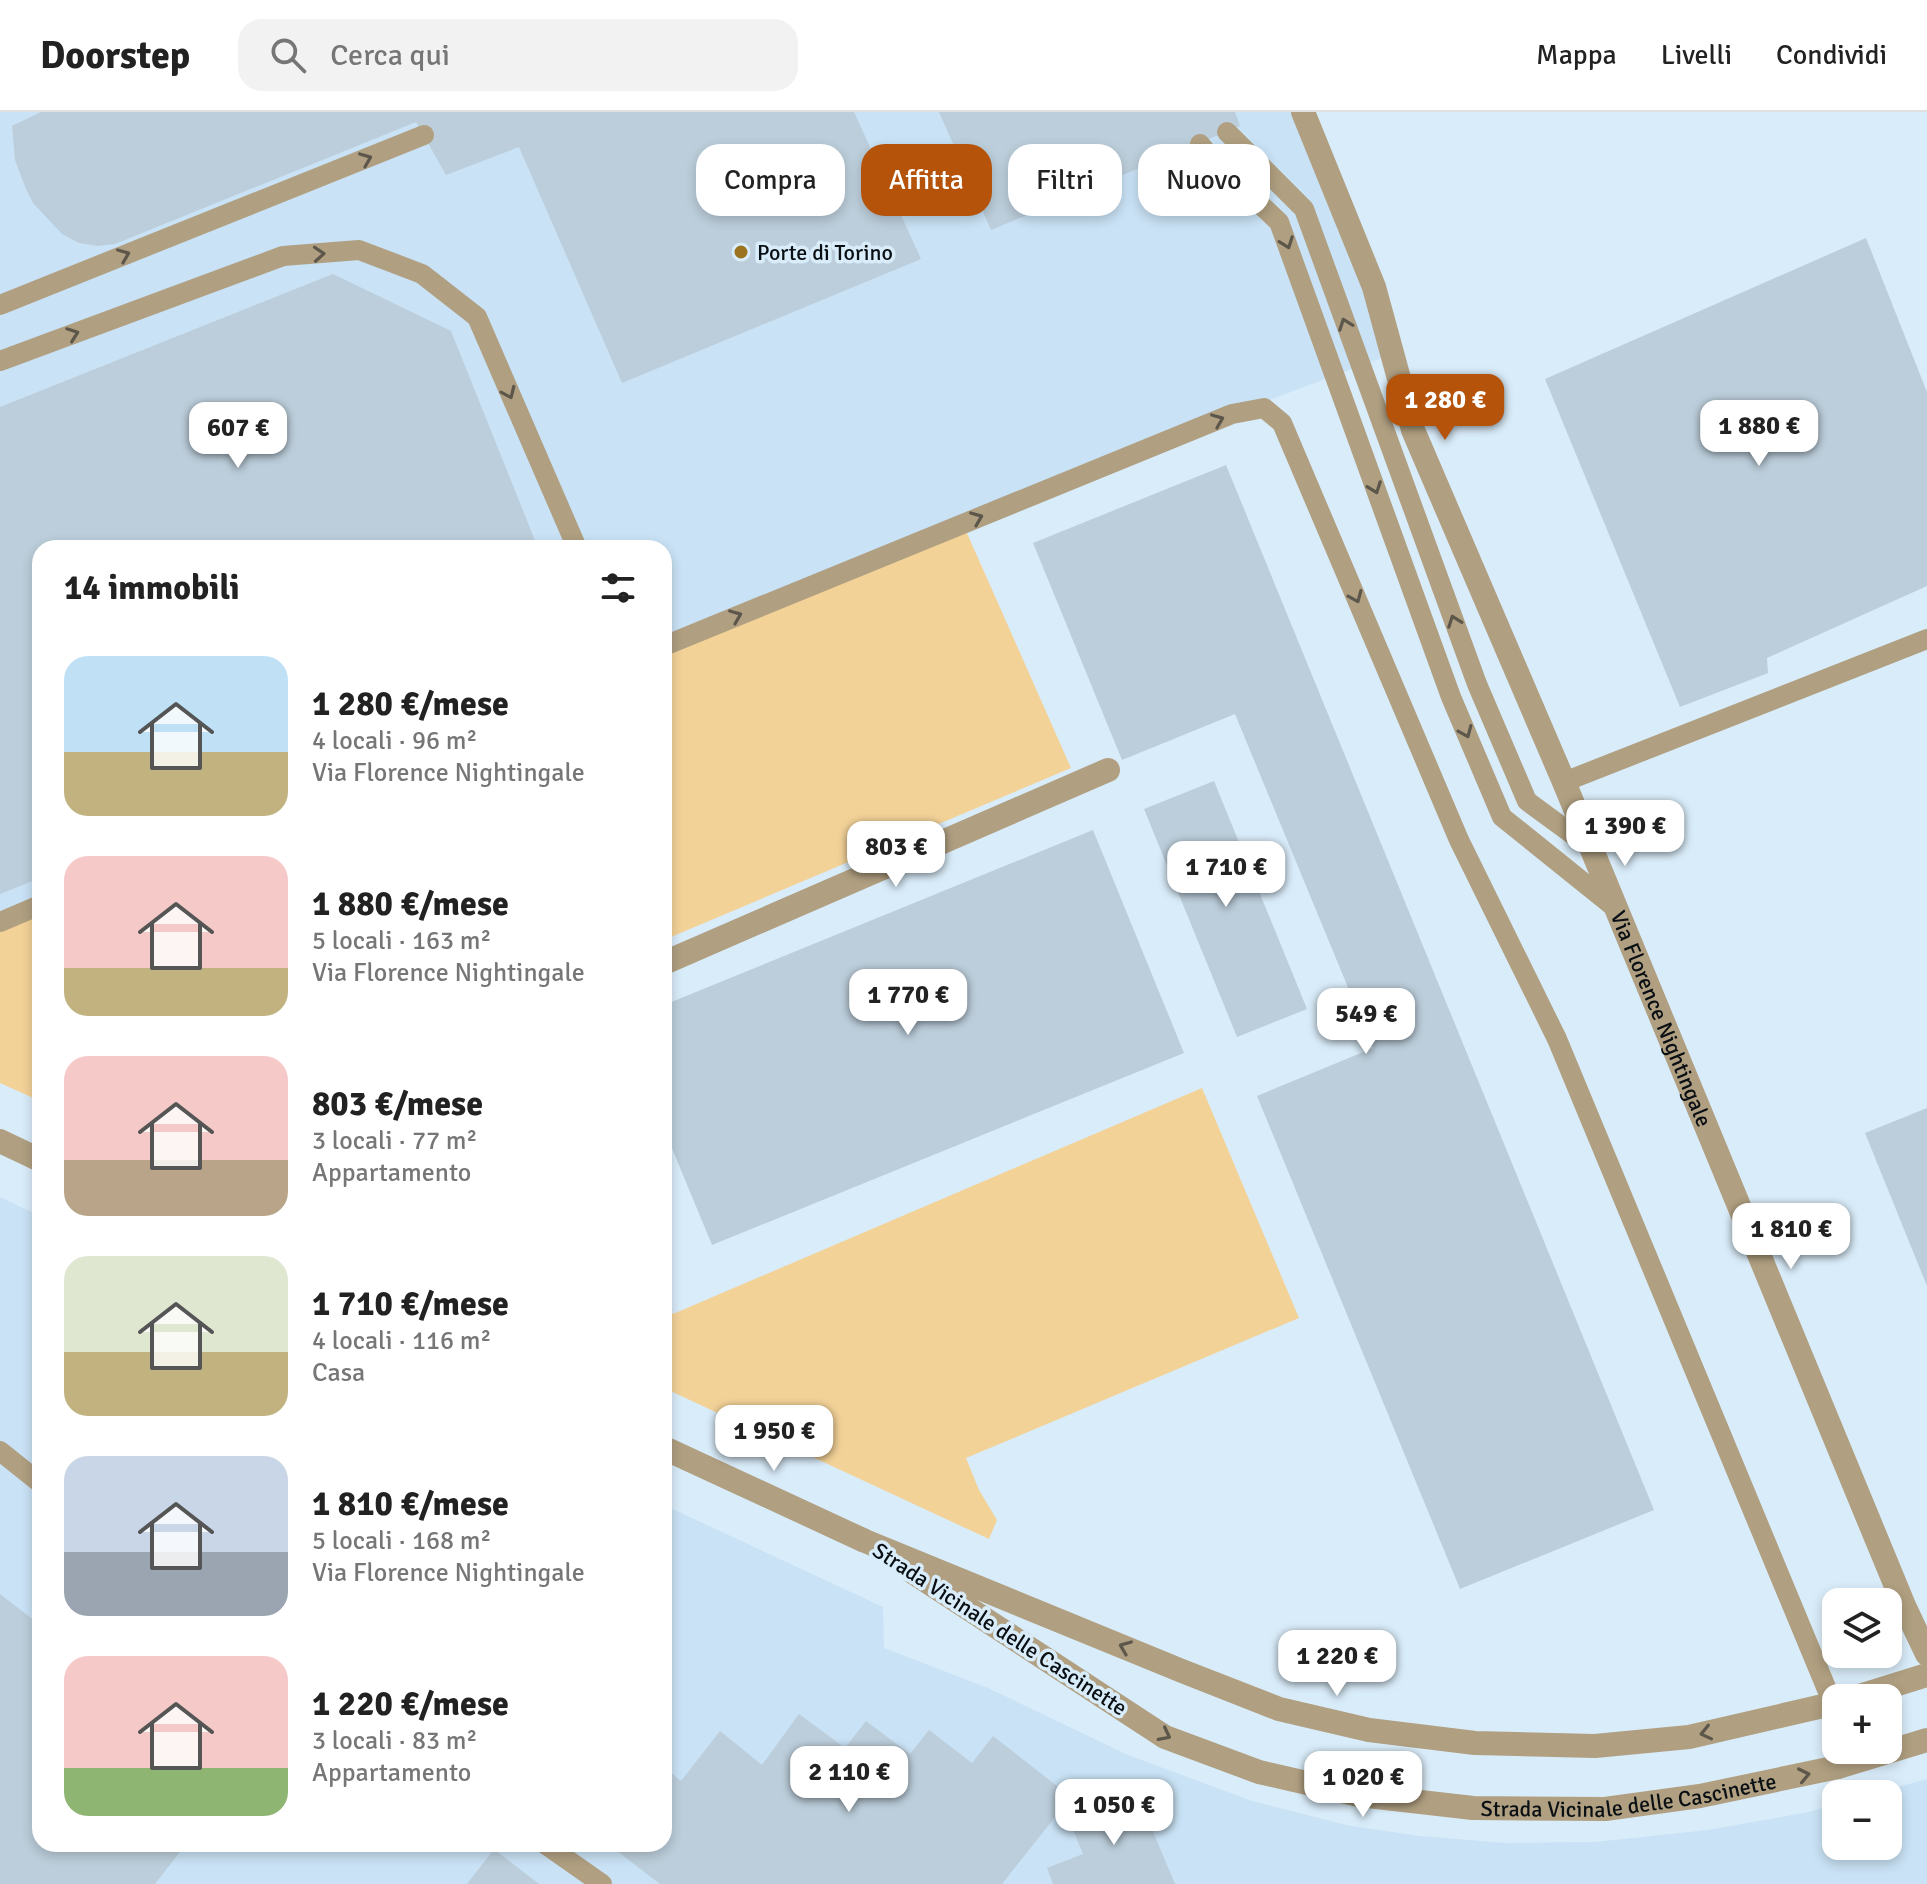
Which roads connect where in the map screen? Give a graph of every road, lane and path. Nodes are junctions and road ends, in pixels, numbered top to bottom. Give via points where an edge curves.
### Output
1 (1303, 112) edge
2 (1227, 132) dead end
3 (424, 135) dead end
4 (1270, 214) edge
5 (0, 305) edge
6 (0, 361) edge
7 (574, 540) edge
8 (1927, 639) edge
9 (672, 643) edge
10 (1108, 770) dead end
11 (1564, 782) junction
12 (1591, 848) junction
13 (1614, 907) junction
14 (32, 908) edge
15 (0, 922) edge
16 (672, 960) edge
17 (0, 1141) edge
18 (32, 1156) edge
19 (0, 1451) edge
20 (672, 1452) edge
21 (32, 1477) edge
22 (865, 1541) junction
23 (1927, 1654) edge
24 (1927, 1675) edge
25 (1833, 1684) edge
26 (1898, 1684) edge
27 (1822, 1706) edge
28 (1927, 1740) edge
29 (556, 1852) edge
30 (602, 1884) edge

1 - 11 street, Via Florence Nightingale via 1374,287 1413,430
12 -> 2 lane via 1527,801 1477,684 1304,209
5 -> 3 lane
4 -> 13 lane via 1279,222 1451,697 1502,817
6 -> 7 lane via 283,256 359,250 422,274 477,317
8 - 11 lane
9 -> 25 lane via 1232,414 1264,408 1282,423 1459,840 1557,1039
10 - 16 street
11 - 12 street, Via Florence Nightingale
12 - 13 street, Via Florence Nightingale
13 - 23 street, Via Florence Nightingale
14 - 15 lane
17 - 18 street
19 - 21 lane
20 - 22 street, Strada Vicinale delle Cascinette
27 -> 22 street, Strada Vicinale delle Cascinette via 1689,1737 1595,1746 1475,1743 1369,1730 1279,1709
22 -> 28 street, Strada Vicinale delle Cascinette via 1165,1737 1259,1772 1359,1795 1473,1808 1605,1809 1700,1796 1838,1767
24 - 26 street, Strada Vicinale delle Cascinette
29 - 30 lane

